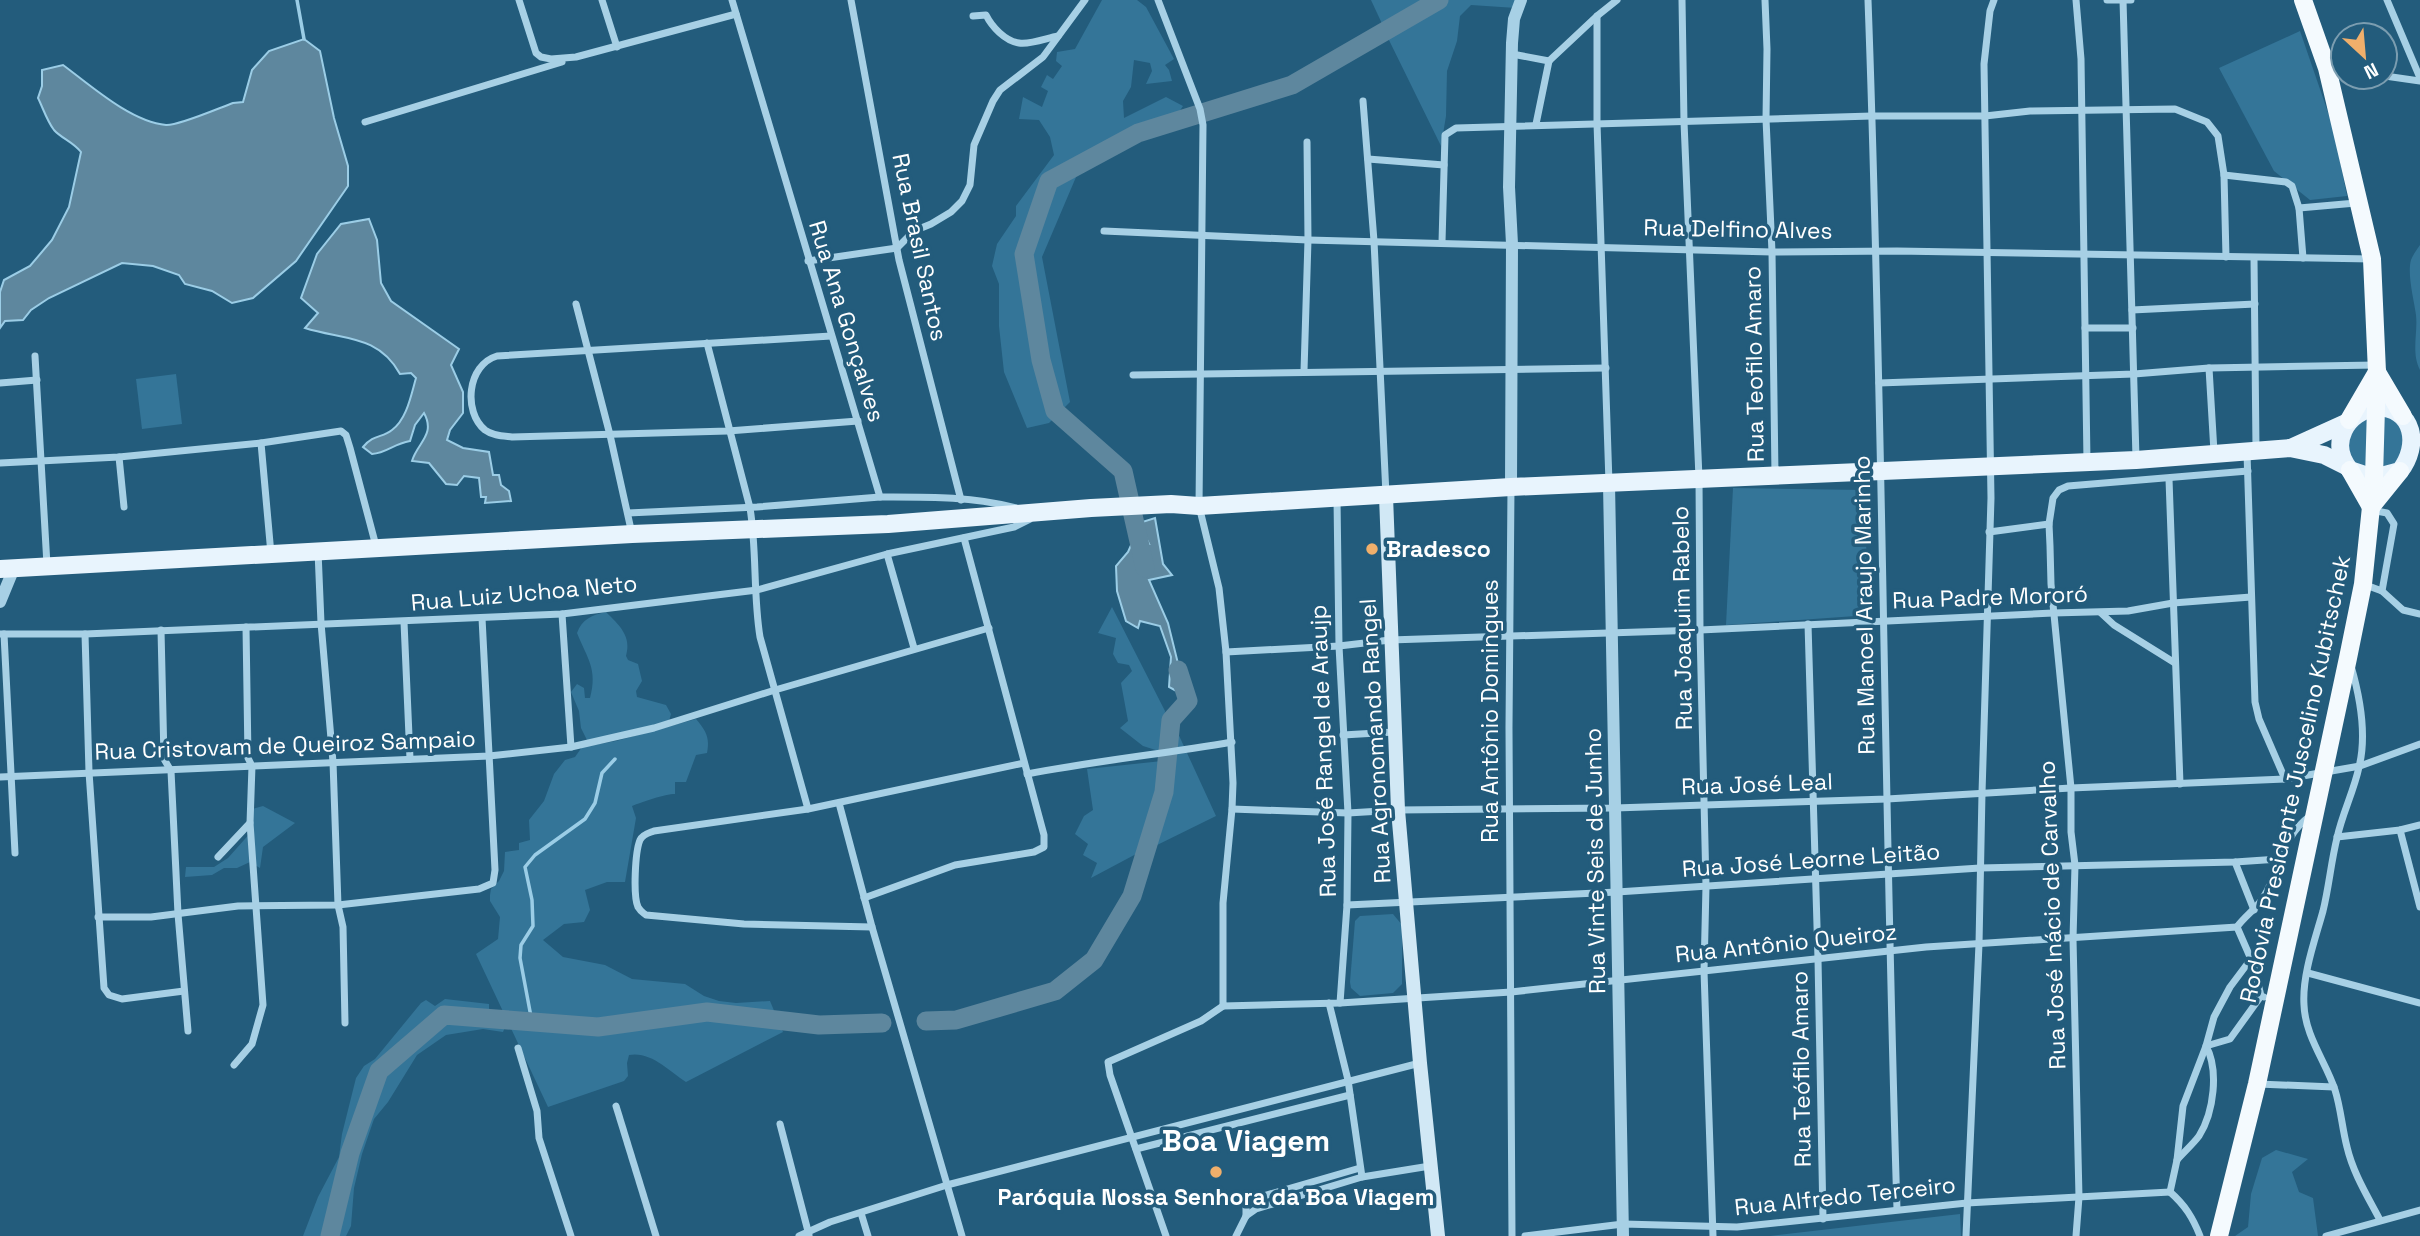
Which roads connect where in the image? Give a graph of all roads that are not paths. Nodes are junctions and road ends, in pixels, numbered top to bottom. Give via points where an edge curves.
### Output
1 (520, 0) edge
2 (601, 0) edge
3 (732, 0) edge
4 (851, 0) edge
5 (1085, 0) edge
6 (1158, 0) edge
7 (1521, 0) edge
8 (1617, 0) edge
9 (1682, 0) edge
10 (1765, 0) edge
11 (1868, 0) edge
12 (1994, 0) edge
13 (2076, 0) edge
14 (2107, 0) edge
15 (2131, 0) edge
16 (2303, 0) edge
17 (2387, 0) edge
18 (2123, 1) edge
19 (736, 14) junction
20 (973, 16) dead end
21 (1597, 16) junction
22 (1059, 36) junction
23 (617, 47) junction
24 (1512, 54) junction
25 (2329, 56) edge
26 (576, 57) junction
27 (1549, 61) junction
28 (2399, 78) edge
29 (2420, 80) edge
30 (2339, 91) edge
31 (1363, 101) dead end
32 (2081, 110) junction
33 (2125, 110) junction
34 (1872, 116) junction
35 (1985, 116) junction
36 (1766, 119) junction
37 (365, 122) dead end
38 (1684, 122) junction
39 (1597, 123) junction
40 (1536, 124) junction
41 (1510, 126) junction
42 (1307, 142) dead end
43 (1367, 159) junction
44 (1444, 165) junction
45 (2224, 175) junction
46 (2361, 203) junction
47 (2299, 208) junction
48 (1104, 231) dead end
49 (1202, 237) junction
50 (1308, 240) junction
51 (1374, 242) junction
52 (1442, 242) junction
53 (1512, 244) junction
54 (1602, 246) junction
55 (897, 248) junction
56 (1688, 248) junction
57 (1875, 251) junction
58 (1772, 252) junction
59 (1987, 253) junction
60 (2085, 255) junction
61 (2132, 255) junction
62 (2226, 257) junction
63 (2254, 258) junction
64 (2303, 258) junction
65 (2372, 259) junction
66 (808, 261) junction
67 (576, 304) dead end
68 (2255, 304) junction
69 (2132, 310) junction
70 (2085, 328) junction
71 (2133, 328) junction
72 (831, 335) junction
73 (707, 343) junction
74 (588, 350) junction
75 (35, 356) dead end
76 (1606, 368) junction
77 (2209, 368) junction
78 (2255, 368) junction
79 (2377, 369) junction
80 (1511, 370) junction
81 (1304, 371) junction
82 (1381, 373) junction
83 (2085, 374) junction
84 (2134, 374) junction
85 (1133, 375) dead end
86 (1202, 375) junction
87 (37, 380) junction
88 (1989, 380) junction
89 (0, 383) edge
90 (1879, 383) junction
91 (2378, 407) junction
92 (2410, 420) edge
93 (858, 421) junction
94 (2347, 421) junction
95 (728, 431) junction
96 (610, 435) junction
97 (261, 443) junction
98 (2290, 448) junction
99 (2252, 450) junction
100 (2214, 453) junction
101 (119, 457) junction
102 (2420, 458) edge
103 (43, 460) junction
104 (2136, 460) junction
105 (2087, 462) junction
106 (0, 463) edge
107 (1991, 466) junction
108 (2348, 468) junction
109 (2402, 469) junction
110 (2248, 471) junction
111 (1881, 472) junction
112 (1775, 476) junction
113 (1699, 478) junction
114 (2169, 478) junction
115 (2374, 478) junction
116 (1609, 484) junction
117 (1511, 487) junction
118 (1386, 496) junction
119 (880, 497) junction
120 (1337, 499) junction
121 (961, 500) junction
122 (1199, 506) junction
123 (124, 507) dead end
124 (750, 508) junction
125 (2371, 509) junction
126 (628, 513) junction
127 (1040, 514) junction
128 (2049, 524) junction
129 (754, 530) junction
130 (1989, 532) junction
131 (632, 534) junction
132 (964, 538) junction
133 (376, 548) junction
134 (318, 551) junction
135 (271, 554) junction
136 (887, 554) junction
137 (47, 565) junction
138 (7, 568) edge
139 (2363, 584) junction
140 (757, 590) junction
141 (2382, 591) junction
142 (2251, 597) junction
143 (0, 602) edge
144 (2173, 603) junction
145 (2100, 612) junction
146 (2053, 613) junction
147 (562, 614) junction
148 (2420, 614) edge
149 (1988, 616) junction
150 (482, 618) junction
151 (1883, 621) junction
152 (404, 622) junction
153 (321, 623) junction
154 (1808, 624) junction
155 (246, 627) junction
156 (989, 628) junction
157 (162, 630) junction
158 (1700, 630) junction
159 (1612, 633) junction
160 (2, 634) edge
161 (85, 634) junction
162 (1511, 636) junction
163 (1390, 640) junction
164 (1339, 646) junction
165 (914, 648) junction
166 (1226, 652) junction
167 (2348, 657) junction
168 (2175, 663) junction
169 (775, 690) junction
170 (1394, 732) junction
171 (1343, 735) junction
172 (1231, 742) junction
173 (2420, 744) edge
174 (571, 747) junction
175 (489, 756) junction
176 (410, 759) junction
177 (333, 762) junction
178 (1024, 763) junction
179 (252, 766) junction
180 (2360, 766) junction
181 (170, 771) junction
182 (2323, 771) junction
183 (89, 772) junction
184 (1027, 774) junction
185 (11, 777) junction
186 (0, 778) edge
187 (2285, 779) junction
188 (2180, 784) junction
189 (2071, 788) junction
190 (1982, 793) junction
191 (1887, 799) junction
192 (1813, 801) junction
193 (839, 803) junction
194 (1704, 804) junction
195 (1615, 808) junction
196 (808, 809) junction
197 (1232, 809) junction
198 (1511, 809) junction
199 (1398, 810) junction
200 (2315, 812) junction
201 (1348, 813) junction
202 (250, 823) junction
203 (2420, 825) edge
204 (2400, 830) junction
205 (2337, 838) junction
206 (15, 852) dead end
207 (218, 857) dead end
208 (2279, 859) junction
209 (2235, 862) junction
210 (2075, 866) junction
211 (1980, 868) junction
212 (1888, 874) junction
213 (1816, 880) junction
214 (1706, 886) junction
215 (1617, 892) junction
216 (1510, 897) junction
217 (864, 898) junction
218 (1407, 901) junction
219 (338, 905) junction
220 (1347, 905) junction
221 (257, 907) junction
222 (2420, 907) edge
223 (2254, 910) junction
224 (178, 914) junction
225 (98, 917) junction
226 (872, 927) junction
227 (2237, 928) junction
228 (2073, 939) junction
229 (1979, 944) junction
230 (1889, 951) junction
231 (1818, 959) junction
232 (2251, 960) junction
233 (1704, 971) junction
234 (2308, 973) junction
235 (1619, 981) junction
236 (184, 991) junction
237 (1511, 992) junction
238 (1415, 998) junction
239 (2268, 998) junction
240 (1329, 1003) junction
241 (1340, 1003) junction
242 (2420, 1003) edge
243 (1223, 1006) junction
244 (345, 1023) dead end
245 (188, 1031) dead end
246 (2206, 1046) junction
247 (518, 1048) dead end
248 (1420, 1063) junction
249 (234, 1065) dead end
250 (1348, 1080) junction
251 (2257, 1084) junction
252 (2334, 1087) junction
253 (1349, 1095) junction
254 (616, 1106) dead end
255 (780, 1124) dead end
256 (1132, 1138) junction
257 (1136, 1149) junction
258 (2177, 1160) junction
259 (1430, 1166) junction
260 (1360, 1168) junction
261 (1362, 1177) junction
262 (947, 1185) junction
263 (2170, 1192) junction
264 (2079, 1197) junction
265 (1967, 1203) junction
266 (1897, 1209) junction
267 (2420, 1210) edge
268 (861, 1213) junction
269 (1246, 1216) junction
270 (1824, 1219) junction
271 (2380, 1220) junction
272 (1623, 1230) edge
273 (1713, 1232) edge
274 (809, 1234) edge
275 (571, 1236) edge
276 (656, 1236) edge
277 (799, 1236) edge
278 (868, 1236) edge
279 (962, 1236) edge
280 (1166, 1236) edge
281 (1236, 1236) edge
282 (1438, 1236) edge
283 (1512, 1236) edge
284 (1525, 1236) edge
285 (1966, 1236) edge
286 (2076, 1236) edge
287 (2200, 1236) edge
288 (2219, 1236) edge
289 (2326, 1236) edge

1 - 26 street via 536,52 551,60
2 - 23 street
3 - 19 street, Rua Ana Gonçalves
4 - 55 street, Rua Brasil Santos
5 - 22 street
6 - 49 street via 1203,125
7 - 24 street, Rua Antônio Domingues via 1514,19
8 - 21 street
9 - 38 street, Rua Joaquim Rabelo
10 - 36 street, Rua Teofilo Amaro
11 - 34 street, Rua Manoel Araujo Marinho
12 - 35 street via 1984,64
13 - 32 street
14 - 18 street
15 - 18 street
16 - 25 highway, Rodovia Presidente Juscelino Kubitschek
17 - 29 street
18 - 33 street
19 - 23 street
19 - 66 street, Rua Ana Gonçalves
20 - 22 street via 986,15 1002,35 1020,44
21 - 27 street
21 - 39 street
22 - 55 street via 1043,57 1000,90 993,101 974,145 972,177 962,201 945,216 914,231
23 - 26 street
24 - 27 street
24 - 41 street, Rua Antônio Domingues
26 - 37 street
27 - 40 street
28 - 29 street
30 - 46 highway, Rodovia Presidente Juscelino Kubitschek
31 - 43 street, Rua Agronomando Rangel
32 - 33 street
32 - 35 street
32 - 60 street
33 - 45 street via 2175,109 2207,122 2218,136
33 - 61 street
34 - 35 street
34 - 36 street
34 - 57 street, Rua Manoel Araujo Marinho
35 - 59 street
36 - 38 street
36 - 58 street, Rua Teofilo Amaro
38 - 39 street
38 - 56 street, Rua Joaquim Rabelo
39 - 40 street
39 - 54 street
40 - 41 street
41 - 44 street via 1456,128 1445,135
41 - 53 street, Rua Antônio Domingues
42 - 50 street
43 - 44 street
43 - 51 street, Rua Agronomando Rangel
44 - 52 street
45 - 47 street via 2286,183 2296,192
45 - 62 street
46 - 47 street
46 - 65 highway, Rodovia Presidente Juscelino Kubitschek
47 - 64 street
48 - 49 street, Rua Delfino Alves
49 - 50 street, Rua Delfino Alves
49 - 86 street
50 - 51 street, Rua Delfino Alves
50 - 81 street
51 - 52 street, Rua Delfino Alves
51 - 82 street, Rua Agronomando Rangel
52 - 53 street, Rua Delfino Alves
53 - 54 street, Rua Delfino Alves
53 - 80 street, Rua Antônio Domingues
54 - 56 street, Rua Delfino Alves
54 - 76 street
55 - 66 street
55 - 121 street, Rua Brasil Santos
56 - 58 street, Rua Delfino Alves
56 - 113 street, Rua Joaquim Rabelo
57 - 58 street, Rua Delfino Alves
57 - 59 street, Rua Delfino Alves
57 - 90 street, Rua Manoel Araujo Marinho
58 - 112 street, Rua Teofilo Amaro
59 - 60 street, Rua Delfino Alves
59 - 88 street
60 - 61 street, Rua Delfino Alves
60 - 70 street
61 - 62 street, Rua Delfino Alves
61 - 69 street
62 - 63 street, Rua Delfino Alves
63 - 64 street, Rua Delfino Alves
63 - 68 street
64 - 65 street, Rua Delfino Alves
65 - 79 highway, Rodovia Presidente Juscelino Kubitschek
66 - 72 street, Rua Ana Gonçalves
67 - 74 street
68 - 69 street
68 - 78 street
69 - 71 street
70 - 71 street
70 - 83 street
71 - 84 street
72 - 73 street
72 - 93 street, Rua Ana Gonçalves
73 - 74 street
73 - 95 street
74 - 96 street
74 - 96 street via 497,356 484,362 475,372 474,411 488,432 512,437
75 - 87 street
76 - 80 street
76 - 116 street
77 - 78 street
77 - 84 street
77 - 100 street
78 - 79 street
78 - 99 street
79 - 91 highway, Rodovia Presidente Juscelino Kubitschek
79 - 92 highway
79 - 94 highway
80 - 82 street
80 - 117 street, Rua Antônio Domingues
81 - 82 street
81 - 86 street
82 - 118 street, Rua Agronomando Rangel
83 - 84 street
83 - 88 street
83 - 105 street
84 - 104 street
85 - 86 street
86 - 122 street
87 - 89 street
87 - 103 street
88 - 90 street
88 - 107 street
90 - 111 street, Rua Manoel Araujo Marinho
91 - 92 main road
91 - 94 main road
91 - 115 highway, Rodovia Presidente Juscelino Kubitschek
92 - 109 main road via 2412,441
93 - 95 street
93 - 119 street, Rua Ana Gonçalves
94 - 98 main road
94 - 108 main road via 2340,442
95 - 96 street
95 - 124 street
96 - 126 street
97 - 101 street
97 - 133 street via 343,432
97 - 135 street
98 - 99 main road
98 - 108 main road via 2316,452
99 - 100 main road
99 - 110 street
100 - 104 main road
101 - 103 street
101 - 123 street
102 - 109 main road
103 - 106 street
103 - 137 street
104 - 105 main road
105 - 107 main road
107 - 111 main road
107 - 130 street
108 - 115 main road
108 - 125 highway
109 - 115 main road
109 - 125 highway
110 - 114 street
110 - 142 street
111 - 112 main road
111 - 151 street, Rua Manoel Araujo Marinho
112 - 113 main road
113 - 116 main road
113 - 158 street, Rua Joaquim Rabelo
114 - 128 street, Rua José Inácio de Carvalho via 2068,486 2053,498
114 - 144 street
115 - 125 highway, Rodovia Presidente Juscelino Kubitschek
116 - 117 main road
116 - 159 street, Rua Vinte Seis de Junho
117 - 118 main road
117 - 162 street, Rua Antônio Domingues
118 - 120 main road
118 - 163 main road, Rua Agronomando Rangel
119 - 121 street
119 - 124 street
120 - 122 main road
120 - 164 street, Rua José Rangel de Araujp
121 - 127 street
122 - 127 main road
122 - 166 street via 1219,588
124 - 126 street
124 - 129 street
125 - 139 highway, Rodovia Presidente Juscelino Kubitschek
125 - 141 street via 2387,513 2394,524
126 - 131 street
127 - 129 main road
127 - 132 street, Rua Luiz Uchoa Neto via 1014,527
128 - 130 street
128 - 146 street, Rua José Inácio de Carvalho
129 - 131 main road
129 - 140 street
130 - 149 street
131 - 133 main road
132 - 136 street, Rua Luiz Uchoa Neto
132 - 156 street
133 - 134 main road
134 - 135 main road
134 - 153 street
135 - 137 main road
136 - 140 street, Rua Luiz Uchoa Neto
136 - 165 street
137 - 138 main road
138 - 143 street
139 - 141 street
139 - 167 highway, Rodovia Presidente Juscelino Kubitschek
140 - 147 street, Rua Luiz Uchoa Neto
140 - 169 street via 760,637
141 - 148 street via 2403,610
142 - 144 street, Rua Padre Mororó
142 - 187 street via 2255,702
144 - 145 street, Rua Padre Mororó
144 - 168 street
145 - 146 street, Rua Padre Mororó
145 - 168 street
146 - 149 street, Rua Padre Mororó
146 - 189 street, Rua José Inácio de Carvalho
147 - 150 street, Rua Luiz Uchoa Neto
147 - 174 street
149 - 151 street, Rua Padre Mororó
149 - 190 street
150 - 152 street, Rua Luiz Uchoa Neto
150 - 175 street
151 - 154 street, Rua Padre Mororó
151 - 191 street, Rua Manoel Araujo Marinho
152 - 153 street, Rua Luiz Uchoa Neto
152 - 176 street
153 - 155 street, Rua Luiz Uchoa Neto
153 - 177 street
154 - 158 street, Rua Padre Mororó
154 - 192 street, Rua Teófilo Amaro
155 - 157 street, Rua Luiz Uchoa Neto
155 - 179 street via 248,758
156 - 165 street, Rua Cristovam de Queiroz Sampaio
156 - 178 street
157 - 161 street, Rua Luiz Uchoa Neto
157 - 181 street via 164,759
158 - 159 street, Rua Padre Mororó
158 - 194 street, Rua Joaquim Rabelo
159 - 162 street, Rua Padre Mororó
159 - 195 street, Rua Vinte Seis de Junho
160 - 161 street, Rua Luiz Uchoa Neto
160 - 185 street
161 - 183 street
162 - 163 street, Rua Padre Mororó
162 - 198 street, Rua Antônio Domingues
163 - 164 street, Rua Padre Mororó
163 - 170 main road, Rua Agronomando Rangel
164 - 166 street, Rua Padre Mororó
164 - 171 street, Rua José Rangel de Araujp
165 - 169 street, Rua Cristovam de Queiroz Sampaio
166 - 172 street
167 - 180 street via 2360,712
167 - 182 highway, Rodovia Presidente Juscelino Kubitschek
168 - 188 street
169 - 174 street, Rua Cristovam de Queiroz Sampaio via 654,728
169 - 196 street
170 - 171 street
170 - 199 main road, Rua Agronomando Rangel
171 - 201 street, Rua José Rangel de Araujp
172 - 184 street
172 - 197 street
173 - 180 street, Rua José Leal
174 - 175 street, Rua Cristovam de Queiroz Sampaio
175 - 176 street, Rua Cristovam de Queiroz Sampaio
175 - 219 street via 493,883 479,889
176 - 177 street, Rua Cristovam de Queiroz Sampaio
177 - 179 street, Rua Cristovam de Queiroz Sampaio
177 - 219 street
178 - 184 street
178 - 193 street
179 - 181 street, Rua Cristovam de Queiroz Sampaio
179 - 202 street
180 - 182 street, Rua José Leal
180 - 205 street
181 - 183 street, Rua Cristovam de Queiroz Sampaio
181 - 224 street
182 - 187 street, Rua José Leal
182 - 200 highway, Rodovia Presidente Juscelino Kubitschek
183 - 185 street, Rua Cristovam de Queiroz Sampaio
183 - 225 street
184 - 217 street via 1044,835 1041,850 955,865
185 - 186 street, Rua Cristovam de Queiroz Sampaio
185 - 206 street
187 - 188 street, Rua José Leal
188 - 189 street, Rua José Leal
189 - 190 street, Rua José Leal
189 - 210 street, Rua José Inácio de Carvalho
190 - 191 street, Rua José Leal
190 - 211 street
191 - 192 street, Rua José Leal
191 - 212 street, Rua Manoel Araujo Marinho
192 - 194 street, Rua José Leal
192 - 213 street, Rua Teófilo Amaro
193 - 196 street
193 - 217 street
194 - 195 street, Rua José Leal
194 - 214 street, Rua Joaquim Rabelo
195 - 198 street, Rua José Leal
195 - 215 street, Rua Vinte Seis de Junho
196 - 226 street via 643,836 636,867 639,909 646,915 744,924
197 - 201 street, Rua José Leal
197 - 243 street via 1223,903
198 - 199 street, Rua José Leal
198 - 216 street, Rua Antônio Domingues
199 - 201 street, Rua José Leal
199 - 218 main road, Rua Agronomando Rangel
200 - 208 street via 2300,824
200 - 239 highway, Rodovia Presidente Juscelino Kubitschek
201 - 220 street, Rua José Rangel de Araujp
202 - 207 street
202 - 221 street
203 - 204 street
204 - 205 street
204 - 222 street
205 - 234 street
208 - 209 street, Rua José Leorne Leitão
208 - 223 street via 2270,886
209 - 210 street, Rua José Leorne Leitão
209 - 223 street
210 - 211 street, Rua José Leorne Leitão
210 - 228 street, Rua José Inácio de Carvalho
211 - 212 street, Rua José Leorne Leitão
211 - 229 street
212 - 213 street, Rua José Leorne Leitão
212 - 230 street, Rua Manoel Araujo Marinho
213 - 214 street, Rua José Leorne Leitão
213 - 231 street, Rua Teófilo Amaro
214 - 215 street, Rua José Leorne Leitão
214 - 233 street, Rua Joaquim Rabelo
215 - 216 street, Rua José Leorne Leitão
215 - 235 street, Rua Vinte Seis de Junho
216 - 218 street, Rua José Leorne Leitão
216 - 237 street, Rua Antônio Domingues
217 - 226 street
218 - 220 street, Rua José Leorne Leitão
218 - 238 main road, Rua Agronomando Rangel
219 - 221 street
219 - 244 street via 343,927
220 - 241 street, Rua José Rangel de Araujp
221 - 224 street
221 - 249 street via 263,1011 252,1044
223 - 227 street
224 - 225 street
224 - 236 street
225 - 236 street via 103,982 109,995 118,999
226 - 262 street
227 - 228 street, Rua Antônio Queiroz
227 - 232 street
228 - 229 street, Rua Antônio Queiroz
228 - 264 street, Rua José Inácio de Carvalho
229 - 230 street, Rua Antônio Queiroz
229 - 265 street
230 - 231 street, Rua Antônio Queiroz
230 - 266 street, Rua Manoel Araujo Marinho
231 - 233 street, Rua Antônio Queiroz
231 - 270 street, Rua Teófilo Amaro
232 - 239 street
232 - 246 street via 2221,1001
233 - 235 street, Rua Antônio Queiroz
233 - 273 street, Rua Joaquim Rabelo
234 - 242 street
234 - 252 street via 2306,1021
235 - 237 street, Rua Antônio Queiroz
235 - 272 street, Rua Vinte Seis de Junho
236 - 245 street
237 - 238 street, Rua Antônio Queiroz
237 - 283 street, Rua Antônio Domingues
238 - 241 street, Rua Antônio Queiroz
238 - 248 main road, Rua Agronomando Rangel
239 - 246 street via 2231,1039
239 - 251 highway, Rodovia Presidente Juscelino Kubitschek
240 - 241 street, Rua Antônio Queiroz
240 - 243 street, Rua Antônio Queiroz
240 - 250 street
243 - 256 street via 1201,1021 1108,1062
246 - 258 street via 2183,1106
246 - 258 street via 2212,1057 2213,1078 2206,1122
247 - 275 street via 537,1111 539,1139
248 - 250 street
248 - 259 main road, Rua Agronomando Rangel
250 - 253 street
250 - 256 street
251 - 252 street
251 - 288 highway, Rodovia Presidente Juscelino Kubitschek
252 - 271 street via 2355,1171
253 - 257 street
253 - 260 street
254 - 276 street
255 - 274 street
256 - 257 street
256 - 262 street
257 - 280 street
258 - 263 street
259 - 261 street
259 - 282 main road, Rua Agronomando Rangel
260 - 261 street
260 - 269 street via 1253,1199 1246,1206
261 - 269 street
262 - 268 street
262 - 279 street
263 - 264 street, Rua Alfredo Terceiro
263 - 287 street via 2182,1202
264 - 265 street, Rua Alfredo Terceiro
264 - 286 street, Rua José Inácio de Carvalho
265 - 266 street, Rua Alfredo Terceiro
265 - 285 street
266 - 270 street, Rua Alfredo Terceiro
267 - 271 street
268 - 274 street
268 - 278 street
269 - 281 street
270 - 273 street, Rua Alfredo Terceiro
271 - 289 street
272 - 273 street, Rua Alfredo Terceiro
272 - 284 street, Rua Alfredo Terceiro
274 - 277 street

